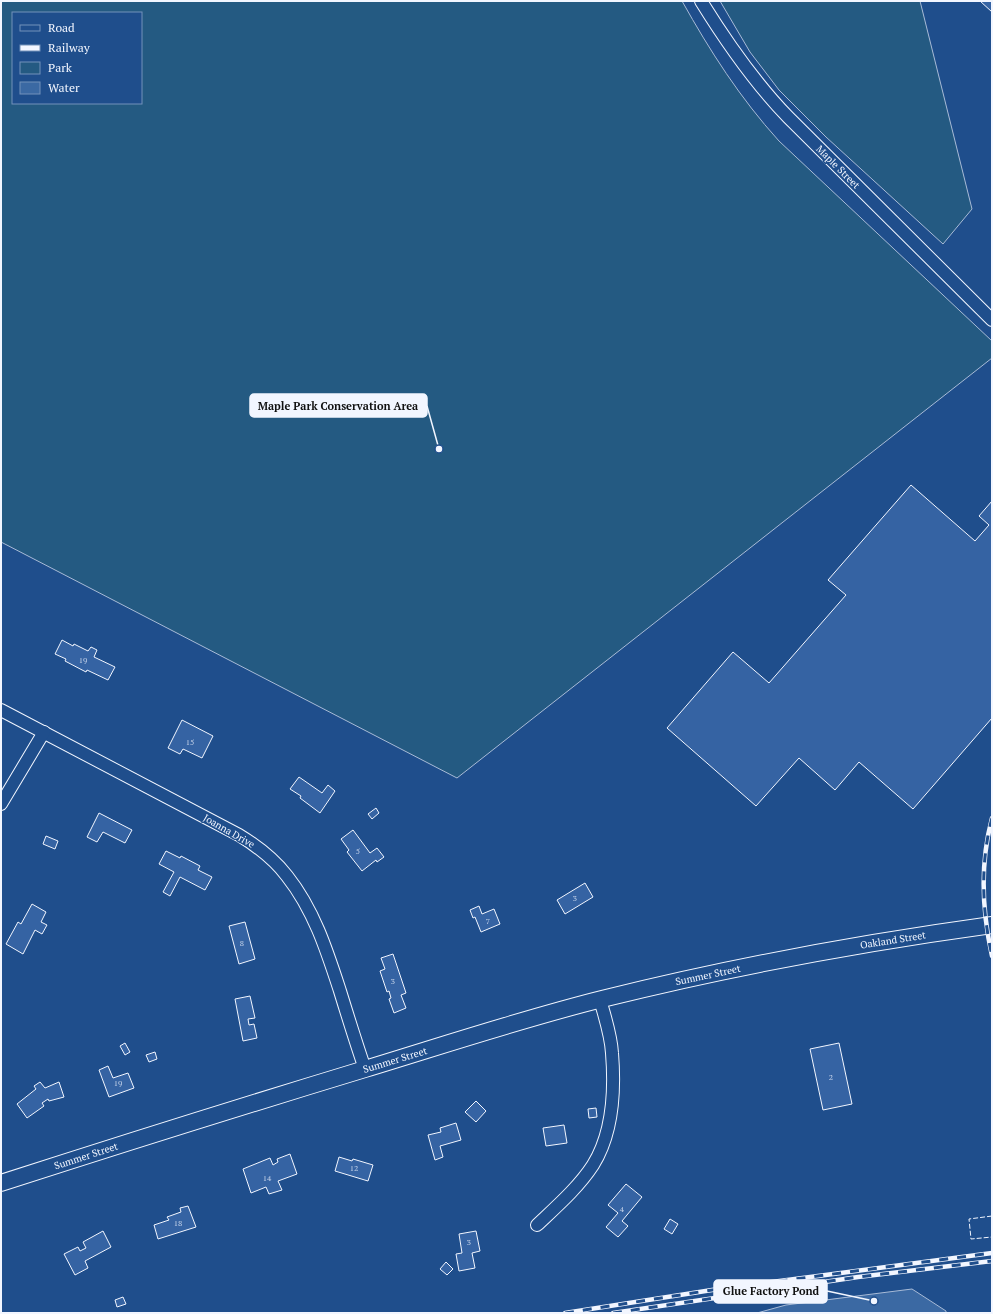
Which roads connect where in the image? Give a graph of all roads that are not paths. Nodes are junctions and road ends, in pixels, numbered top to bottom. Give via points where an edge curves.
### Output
1 (701, 1) edge
2 (992, 320) edge
3 (1, 710) edge
4 (44, 732) junction
5 (1, 804) edge
6 (992, 925) edge
7 (795, 957) joint
8 (600, 1000) junction
9 (365, 1069) junction
10 (1, 1183) edge
11 (537, 1225) dead end

1 - 2 street, Maple Street via 744,67 764,92
3 - 4 street, Joanna Drive
4 - 5 street
4 - 9 street, Joanna Drive via 239,835 278,865 288,876 321,934
6 - 7 main road, Oakland Street
7 - 8 main road, Summer Street
8 - 9 main road, Summer Street
8 - 11 street via 612,1052 613,1083 612,1101 601,1150 592,1166 568,1196
9 - 10 main road, Summer Street

